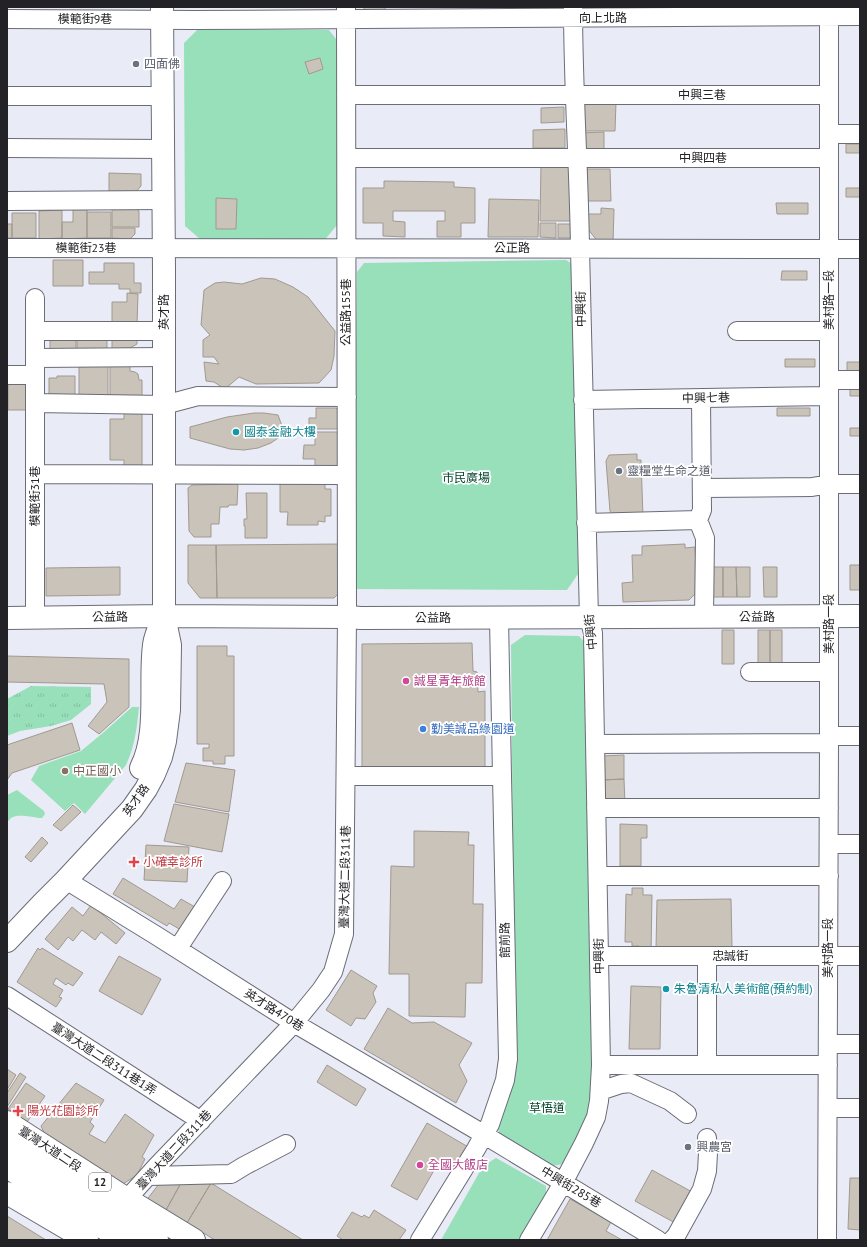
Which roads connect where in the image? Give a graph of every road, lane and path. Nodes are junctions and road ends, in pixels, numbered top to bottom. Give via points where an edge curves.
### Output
1 (485, 12) edge
2 (573, 12) edge
3 (803, 12) edge
4 (829, 12) edge
5 (162, 13) edge
6 (346, 13) edge
7 (421, 13) edge
8 (860, 16) edge
9 (7, 19) edge
10 (829, 94) junction
11 (346, 95) junction
12 (574, 95) junction
13 (7, 96) edge
14 (163, 96) junction
15 (829, 134) junction
16 (860, 134) edge
17 (7, 148) edge
18 (164, 149) junction
19 (347, 158) junction
20 (577, 158) junction
21 (829, 158) junction
22 (164, 200) junction
23 (7, 201) edge
24 (7, 248) edge
25 (164, 248) junction
26 (346, 248) junction
27 (580, 248) junction
28 (829, 248) junction
29 (860, 248) edge
30 (35, 298) dead end
31 (35, 331) junction
32 (164, 331) junction
33 (737, 331) dead end
34 (829, 331) junction
35 (164, 357) junction
36 (35, 366) junction
37 (7, 375) edge
38 (860, 380) edge
39 (829, 388) junction
40 (347, 397) junction
41 (701, 398) junction
42 (583, 400) junction
43 (35, 404) junction
44 (164, 405) junction
45 (35, 474) junction
46 (346, 474) junction
47 (164, 475) junction
48 (829, 484) junction
49 (860, 484) edge
50 (702, 488) junction
51 (698, 520) junction
52 (586, 523) junction
53 (164, 616) junction
54 (829, 616) junction
55 (860, 616) edge
56 (347, 617) junction
57 (704, 617) junction
58 (7, 618) edge
59 (35, 618) junction
60 (499, 618) junction
61 (589, 618) junction
62 (750, 672) dead end
63 (829, 672) junction
64 (860, 736) edge
65 (829, 740) junction
66 (595, 744) junction
67 (346, 776) junction
68 (502, 776) junction
69 (596, 808) junction
70 (829, 808) junction
71 (829, 844) junction
72 (860, 844) edge
73 (598, 876) junction
74 (829, 876) junction
75 (66, 880) junction
76 (222, 881) dead end
77 (7, 922) edge
78 (7, 941) edge
79 (178, 948) junction
80 (599, 956) junction
81 (707, 956) junction
82 (828, 956) junction
83 (860, 956) edge
84 (7, 996) edge
85 (294, 1023) junction
86 (828, 1044) junction
87 (860, 1044) edge
88 (601, 1064) junction
89 (707, 1065) junction
90 (828, 1065) junction
91 (600, 1091) junction
92 (828, 1108) junction
93 (860, 1108) edge
94 (687, 1114) dead end
95 (201, 1121) junction
96 (7, 1122) edge
97 (484, 1135) junction
98 (707, 1138) dead end
99 (7, 1144) edge
100 (286, 1144) dead end
101 (7, 1167) edge
102 (149, 1176) junction
103 (563, 1183) junction
104 (7, 1193) edge
105 (99, 1226) edge
106 (124, 1240) edge
107 (157, 1240) edge
108 (194, 1240) edge
109 (420, 1240) edge
110 (529, 1240) edge
111 (658, 1240) edge
112 (672, 1240) edge
113 (827, 1240) edge

1 - 2 street, 向上北路
1 - 7 street, 向上北路
2 - 3 street, 向上北路
2 - 12 street, 中興街
3 - 4 street, 向上北路
4 - 8 street, 向上北路
4 - 10 street, 美村路一段
5 - 6 street, 模範街9巷
5 - 9 street, 模範街9巷
5 - 14 main road, 英才路
6 - 7 street, 向上北路
6 - 11 street, 公益路155巷
10 - 12 street, 中興三巷
10 - 15 street, 美村路一段
11 - 12 street, 中興三巷
11 - 19 street, 公益路155巷
12 - 20 street, 中興街
13 - 14 street
14 - 18 main road, 英才路
15 - 16 street
15 - 21 street, 美村路一段
17 - 18 street
18 - 22 main road, 英才路
19 - 20 street, 中興四巷
19 - 26 street, 公益路155巷
20 - 21 street, 中興四巷
20 - 27 street, 中興街
21 - 28 street, 美村路一段
22 - 23 street
22 - 25 main road, 英才路
24 - 25 street, 模範街23巷
25 - 26 street, 公正路
25 - 32 main road, 英才路
26 - 27 street, 公正路
26 - 40 street, 公益路155巷
27 - 28 street, 公正路
27 - 42 street, 中興街
28 - 29 street, 公正路
28 - 34 street, 美村路一段
30 - 31 street, 模範街31巷
31 - 32 street
31 - 36 street, 模範街31巷
32 - 35 main road, 英才路
33 - 34 street
34 - 39 street, 美村路一段
35 - 36 street
35 - 44 main road, 英才路
36 - 37 street
36 - 43 street, 模範街31巷
38 - 39 street, 中興七巷
39 - 41 street, 中興七巷
39 - 48 street, 美村路一段
40 - 44 street via 198,396
40 - 46 street, 公益路155巷
41 - 42 street, 中興七巷
41 - 50 street
42 - 52 street, 中興街
43 - 44 street
43 - 45 street, 模範街31巷
44 - 47 main road, 英才路
45 - 47 street
45 - 59 street, 模範街31巷
46 - 47 street
46 - 56 street, 公益路155巷
47 - 53 main road, 英才路
48 - 49 street
48 - 50 street via 812,487
48 - 54 street, 美村路一段
50 - 51 street via 702,510
51 - 52 street
51 - 57 street via 705,538
52 - 61 street, 中興街
53 - 56 main road, 公益路
53 - 59 main road, 公益路
53 - 75 main road, 英才路 via 170,645 169,710 161,757 146,789 132,809
53 - 77 main road, 英才路 via 154,644 150,742 143,764 120,804
54 - 55 main road, 公益路
54 - 57 main road, 公益路
54 - 63 street, 美村路一段
56 - 60 main road, 公益路
56 - 67 street, 臺灣大道二段311巷
57 - 61 main road, 公益路
58 - 59 main road, 公益路
60 - 61 main road, 公益路
60 - 68 street, 館前路
61 - 66 street, 中興街 via 593,633
62 - 63 street
63 - 65 street, 美村路一段
64 - 65 street
65 - 66 street
65 - 70 street, 美村路一段
66 - 69 street, 中興街
67 - 68 street
67 - 85 street, 臺灣大道二段311巷 via 344,934 333,972 322,990
68 - 97 street, 館前路 via 508,1059 505,1080
69 - 70 street
69 - 73 street, 中興街
70 - 71 street, 美村路一段
71 - 72 street
71 - 74 street, 美村路一段
73 - 74 street
73 - 80 street, 中興街
74 - 82 street, 美村路一段
75 - 78 main road, 英才路
75 - 79 street, 英才路470巷
76 - 79 street
79 - 85 street, 英才路470巷
80 - 81 street, 忠誠街
80 - 88 street, 中興街
81 - 82 street, 忠誠街
81 - 89 street
82 - 83 street, 忠誠街
82 - 86 street, 美村路一段
84 - 95 street, 臺灣大道二段311巷1弄
85 - 95 street, 臺灣大道二段311巷
85 - 97 street, 英才路470巷
86 - 87 street
86 - 90 street, 美村路一段
88 - 89 street
88 - 91 street, 中興街
89 - 90 street
90 - 92 street, 美村路一段
91 - 94 street via 631,1083 670,1101
91 - 103 street, 中興街 via 596,1117
92 - 93 street
92 - 113 street, 美村路一段
95 - 102 street, 臺灣大道二段311巷
96 - 105 main road, 臺灣大道二段 / 12
97 - 103 street, 中興街285巷
97 - 109 street, 館前路
98 - 112 street via 707,1171 702,1189
99 - 105 main road, 臺灣大道二段 / 12
100 - 102 street via 231,1174
101 - 105 main road, 臺灣大道二段 / 12
102 - 105 street, 臺灣大道二段311巷
103 - 110 street, 中興街
103 - 111 street, 中興街285巷
104 - 105 main road, 臺灣大道二段 / 12
105 - 106 main road, 臺灣大道二段 / 12
105 - 107 main road, 臺灣大道二段 / 12
105 - 108 main road, 臺灣大道二段 / 12

